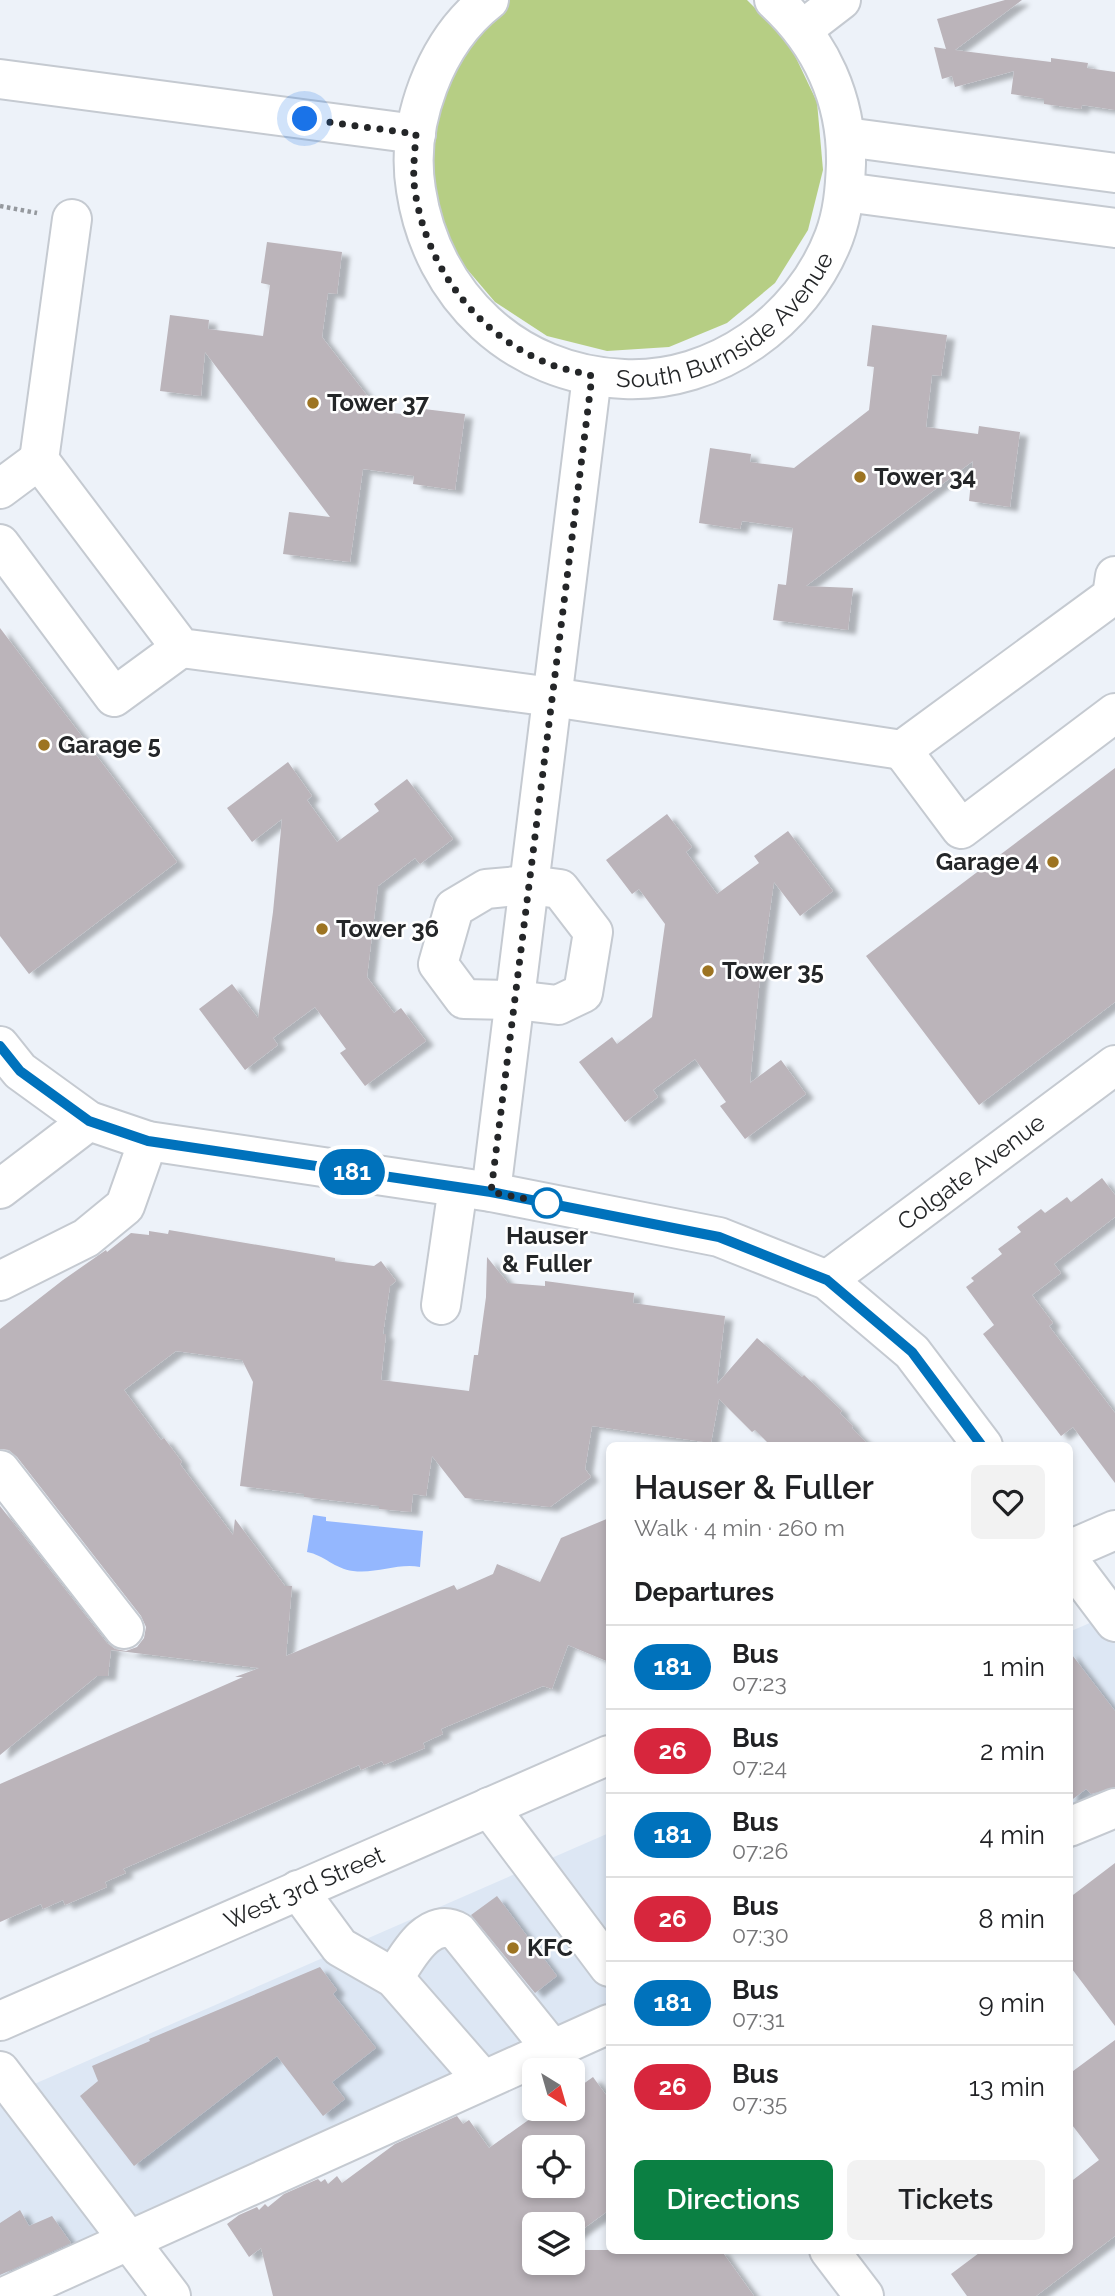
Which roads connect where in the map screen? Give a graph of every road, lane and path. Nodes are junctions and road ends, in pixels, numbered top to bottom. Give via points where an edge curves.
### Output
1 (489, 0) edge
2 (774, 0) edge
3 (841, 0) edge
4 (802, 30) junction
5 (0, 79) edge
6 (416, 134) junction
7 (846, 137) junction
8 (1115, 173) edge
9 (845, 192) junction
10 (72, 219) dead end
11 (1115, 228) edge
12 (592, 376) junction
13 (39, 460) junction
14 (0, 489) edge
15 (0, 544) edge
16 (1114, 591) edge
17 (181, 648) junction
18 (552, 697) junction
19 (1115, 713) edge
20 (902, 750) junction
21 (529, 885) junction
22 (515, 1000) junction
23 (0, 1046) edge
24 (1115, 1065) edge
25 (89, 1121) junction
26 (148, 1141) junction
27 (0, 1189) edge
28 (475, 1190) junction
29 (827, 1280) junction
30 (0, 1281) edge
31 (441, 1305) dead end
32 (979, 1442) edge
33 (0, 1470) edge
34 (1115, 1530) edge
35 (1073, 1548) edge
36 (1073, 1566) edge
37 (1115, 1622) edge
38 (124, 1629) dead end
39 (606, 1756) edge
40 (489, 1807) junction
41 (1115, 1808) edge
42 (1073, 1825) edge
43 (298, 1890) junction
44 (606, 1959) edge
45 (394, 1978) junction
46 (0, 2021) edge
47 (606, 2025) edge
48 (552, 2049) junction
49 (0, 2071) edge
50 (483, 2080) junction
51 (129, 2241) junction
52 (832, 2254) edge
53 (6, 2296) edge
54 (171, 2296) edge
55 (864, 2296) edge

1 - 6 street, South Burnside Avenue via 438,62
2 - 4 street, South Burnside Avenue
3 - 4 street
4 - 7 street, South Burnside Avenue via 832,80
5 - 6 street
6 - 12 street, South Burnside Avenue via 414,179 427,239 464,303 521,350
7 - 8 street
7 - 9 street, South Burnside Avenue
9 - 11 street
9 - 12 street, South Burnside Avenue via 835,235 816,274 790,308 750,343 692,370 659,377
10 - 13 street
12 - 18 street
13 - 14 street
13 - 17 street
15 - 17 street via 114,697
16 - 20 street
17 - 18 street
18 - 20 street
18 - 21 street
19 - 20 street via 961,829
21 - 22 street
21 - 22 street via 560,889 593,932 583,993 558,1005
21 - 22 street via 486,888 454,908 438,964 464,999
22 - 28 street
23 - 25 street via 20,1071
24 - 29 street, Colgate Avenue
25 - 26 street
25 - 27 street
26 - 28 street
26 - 30 street via 125,1206 86,1238
28 - 29 street via 719,1237
28 - 31 street
29 - 32 street via 912,1352
33 - 38 street
34 - 35 street
36 - 37 street
39 - 40 street, West 3rd Street
40 - 43 street, West 3rd Street
40 - 44 street
41 - 42 street
43 - 45 street via 340,1947
43 - 46 street, West 3rd Street
45 - 48 street via 421,1939 438,1928 450,1927
45 - 50 street
47 - 48 street
48 - 50 street
49 - 51 street
50 - 51 street
51 - 53 street
51 - 54 street
52 - 55 street

